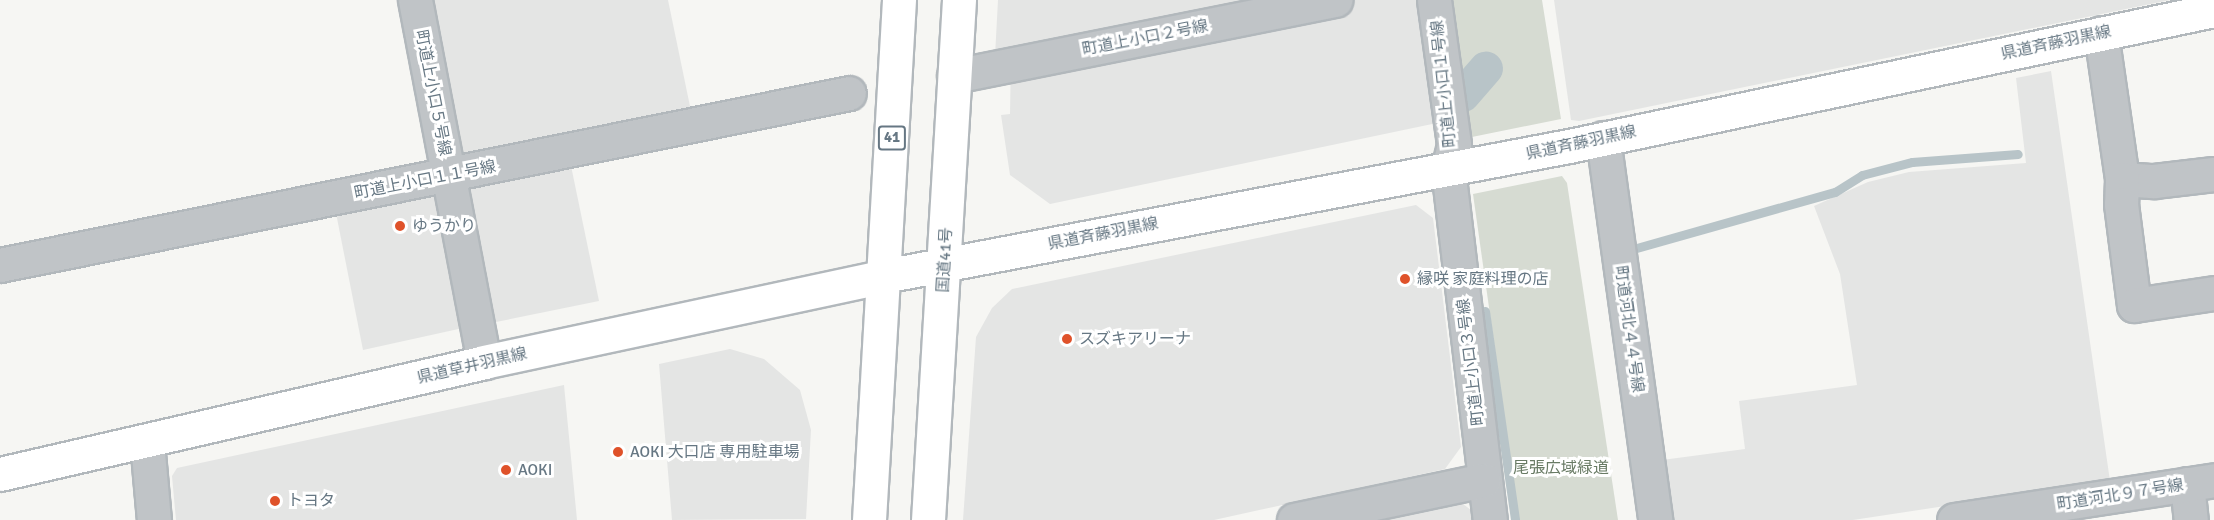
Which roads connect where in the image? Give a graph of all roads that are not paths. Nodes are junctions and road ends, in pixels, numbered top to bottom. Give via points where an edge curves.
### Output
1 (415, 0) edge
2 (899, 0) edge
3 (959, 0) edge
4 (1336, 0) edge
5 (1434, 0) edge
6 (2214, 10) edge
7 (2101, 33) junction
8 (954, 76) junction
9 (849, 93) dead end
10 (1603, 138) junction
11 (1448, 169) junction
12 (2214, 174) edge
13 (449, 175) junction
14 (2122, 179) junction
15 (0, 262) edge
16 (945, 264) junction
17 (885, 276) junction
18 (2214, 293) edge
19 (484, 362) junction
20 (147, 442) junction
21 (0, 474) edge
22 (1484, 480) junction
23 (2200, 482) edge
24 (154, 520) edge
25 (869, 520) edge
26 (928, 520) edge
27 (1294, 520) edge
28 (1490, 520) edge
29 (1655, 520) edge
30 (1954, 520) edge
31 (2191, 520) edge

1 - 13 street, 町道上小口５号線
2 - 17 main road, 41
3 - 8 main road, 国道41号
4 - 8 street, 町道上小口２号線
5 - 11 street, 町道上小口１号線 via 1454,145
6 - 7 main road, 県道斉藤羽黒線
7 - 10 main road, 県道斉藤羽黒線
7 - 14 street
8 - 16 main road, 国道41号
9 - 13 street, 町道上小口１１号線
10 - 11 main road, 県道斉藤羽黒線
10 - 29 street, 町道河北４４号線
11 - 16 main road, 県道斉藤羽黒線
11 - 22 street, 町道上小口３号線
12 - 14 street via 2154,181
13 - 15 street, 町道上小口１１号線
13 - 19 street, 町道上小口５号線
14 - 18 street via 2121,204 2134,305
16 - 17 main road, 県道草井羽黒線
16 - 26 main road, 国道41号
17 - 19 main road, 県道草井羽黒線
17 - 25 main road, 41
19 - 20 main road, 県道草井羽黒線
20 - 21 main road, 県道草井羽黒線
20 - 24 street
22 - 27 street
22 - 28 street, 町道上小口３号線
23 - 30 street, 町道河北９７号線
23 - 31 street

